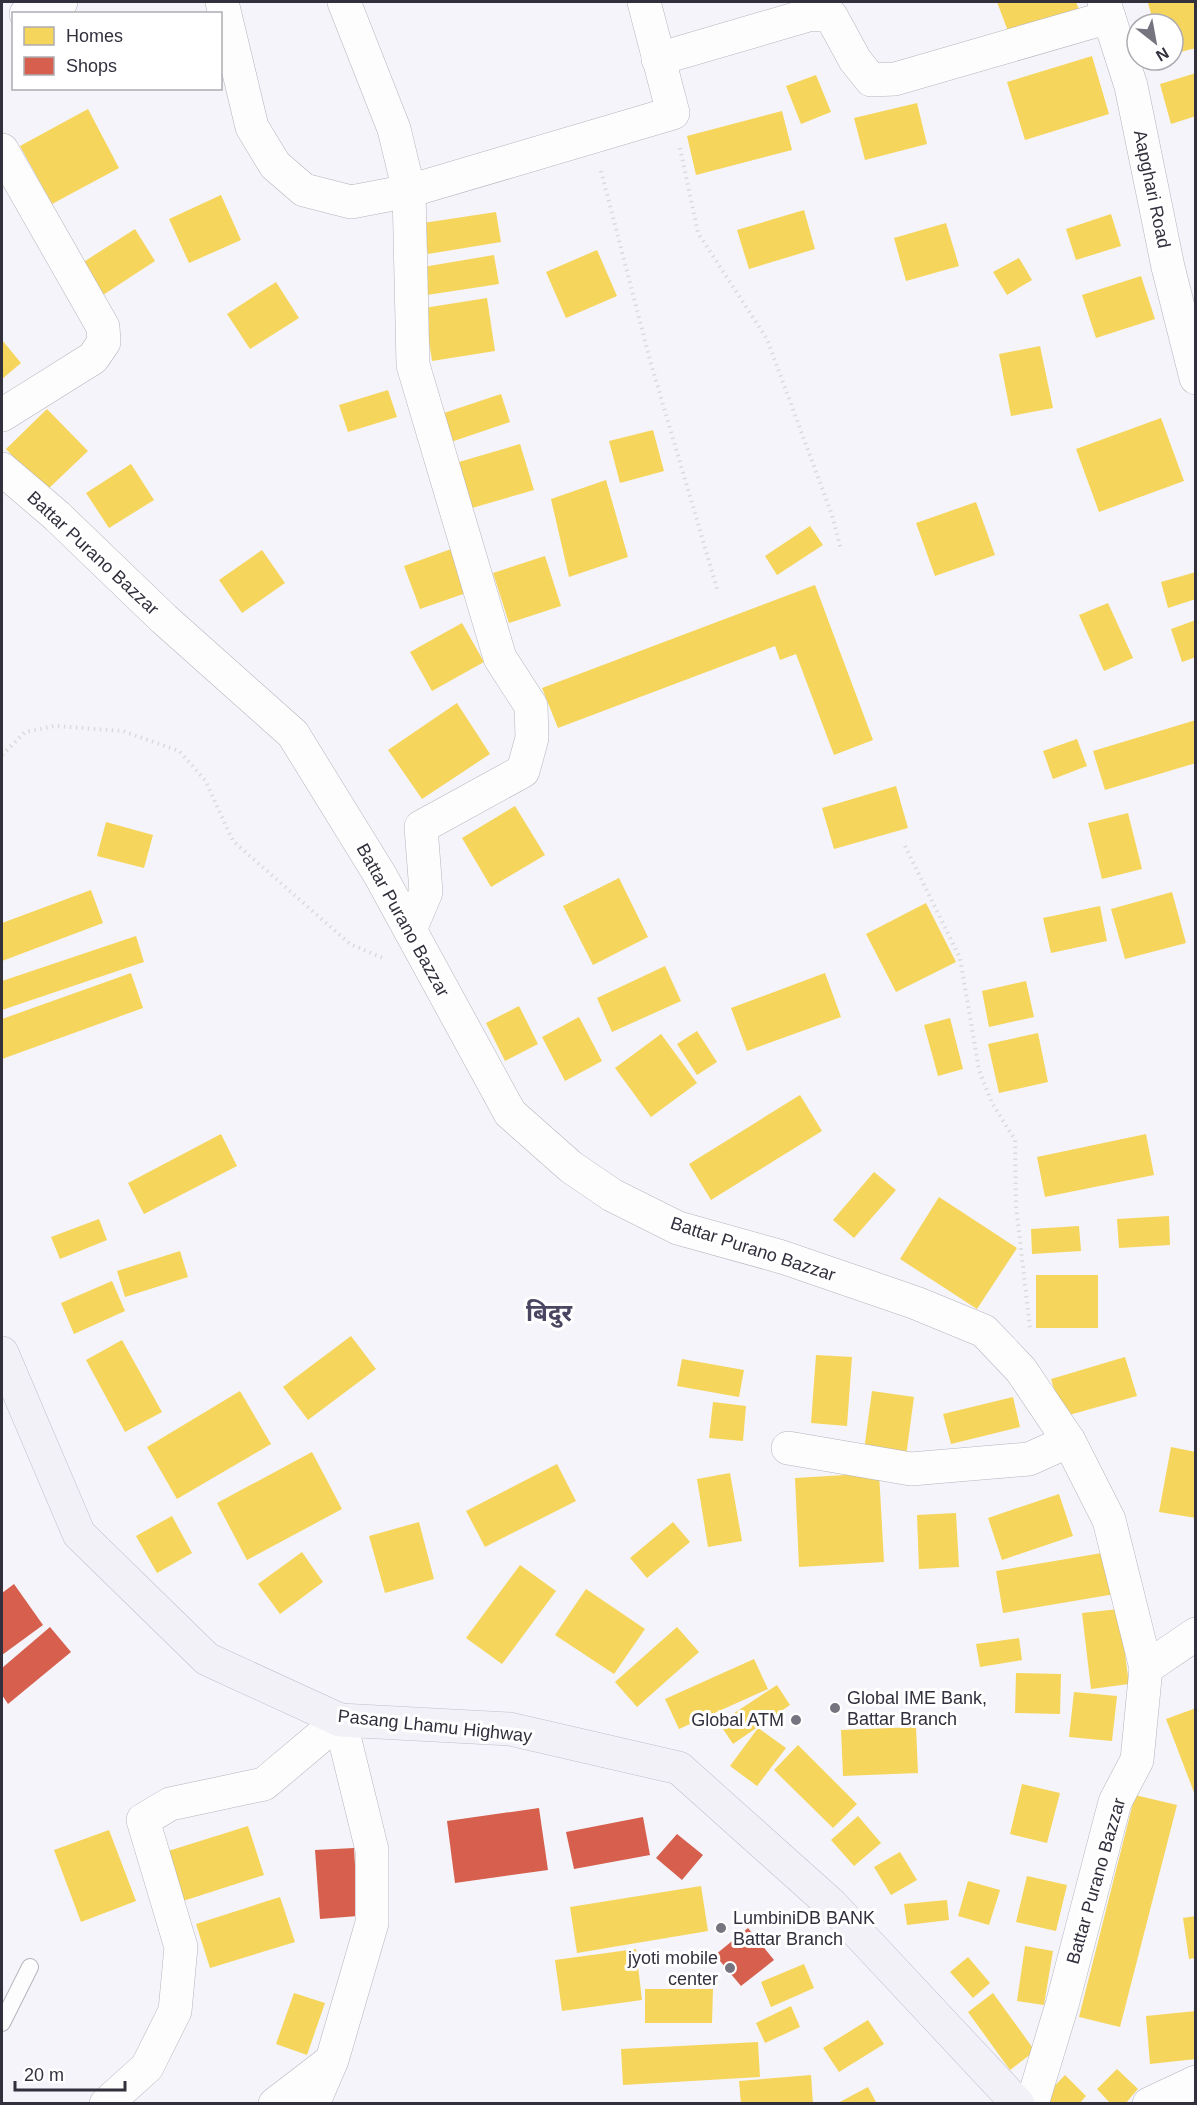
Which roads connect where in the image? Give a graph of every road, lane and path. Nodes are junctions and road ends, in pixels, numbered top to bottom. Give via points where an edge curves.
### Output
1 (61, 2) edge
2 (221, 2) edge
3 (344, 2) edge
4 (644, 2) edge
5 (1107, 9) edge
6 (32, 12) edge
7 (658, 59) junction
8 (672, 113) junction
9 (593, 137) junction
10 (2, 150) edge
11 (409, 191) junction
12 (1196, 378) edge
13 (2, 415) edge
14 (2, 470) edge
15 (841, 550) dead end
16 (718, 592) dead end
17 (2, 755) edge
18 (905, 846) dead end
19 (410, 930) junction
20 (437, 981) junction
21 (2, 1353) edge
22 (1021, 1370) junction
23 (1069, 1441) junction
24 (788, 1448) dead end
25 (1196, 1634) edge
26 (1146, 1668) junction
27 (340, 1720) junction
28 (30, 1967) dead end
29 (2, 2023) edge
30 (332, 2060) junction
31 (1196, 2082) edge
32 (106, 2103) edge
33 (275, 2103) edge
34 (313, 2103) edge
35 (1018, 2103) edge
36 (1032, 2103) edge
37 (1149, 2103) edge

1 - 6 street
2 - 11 street via 252,127 275,165 304,190 351,201
3 - 11 street via 394,129
4 - 7 street
5 - 7 street via 895,79 871,80 831,16 812,14
5 - 12 street, Aapghari Road via 1131,86 1168,267
7 - 8 street
8 - 9 street
8 - 15 path via 698,232 767,339 832,515
9 - 11 street
9 - 16 path via 650,360
10 - 13 street via 103,327 104,342 93,358
11 - 19 street via 413,365 500,658 531,706 532,738 524,771 421,826 426,892
14 - 19 street, Battar Purano Bazzar via 293,734
17 - 20 path via 25,732 55,726 123,731 179,751 205,780 233,841 275,879 350,944
18 - 22 path via 960,958 979,1070 992,1103 1015,1140 1017,1206 1033,1353
19 - 20 street, Battar Purano Bazzar
20 - 22 street, Battar Purano Bazzar via 510,1113 570,1167 612,1195 678,1228 782,1257 974,1327 984,1332
21 - 27 main road, Pasang Lhamu Highway via 79,1534 207,1659
22 - 23 street, Battar Purano Bazzar
23 - 24 street via 1029,1459 911,1469
23 - 26 street, Battar Purano Bazzar via 1109,1520
25 - 26 street
26 - 36 street, Battar Purano Bazzar via 1137,1760 1115,1802
27 - 30 street via 372,1850 372,1923
27 - 32 street via 264,1784 170,1804 143,1820 182,1947 175,2011 147,2067
27 - 35 main road, Pasang Lhamu Highway via 510,1729 679,1768 832,1905
28 - 29 lane
30 - 33 street
30 - 34 street
31 - 37 street

